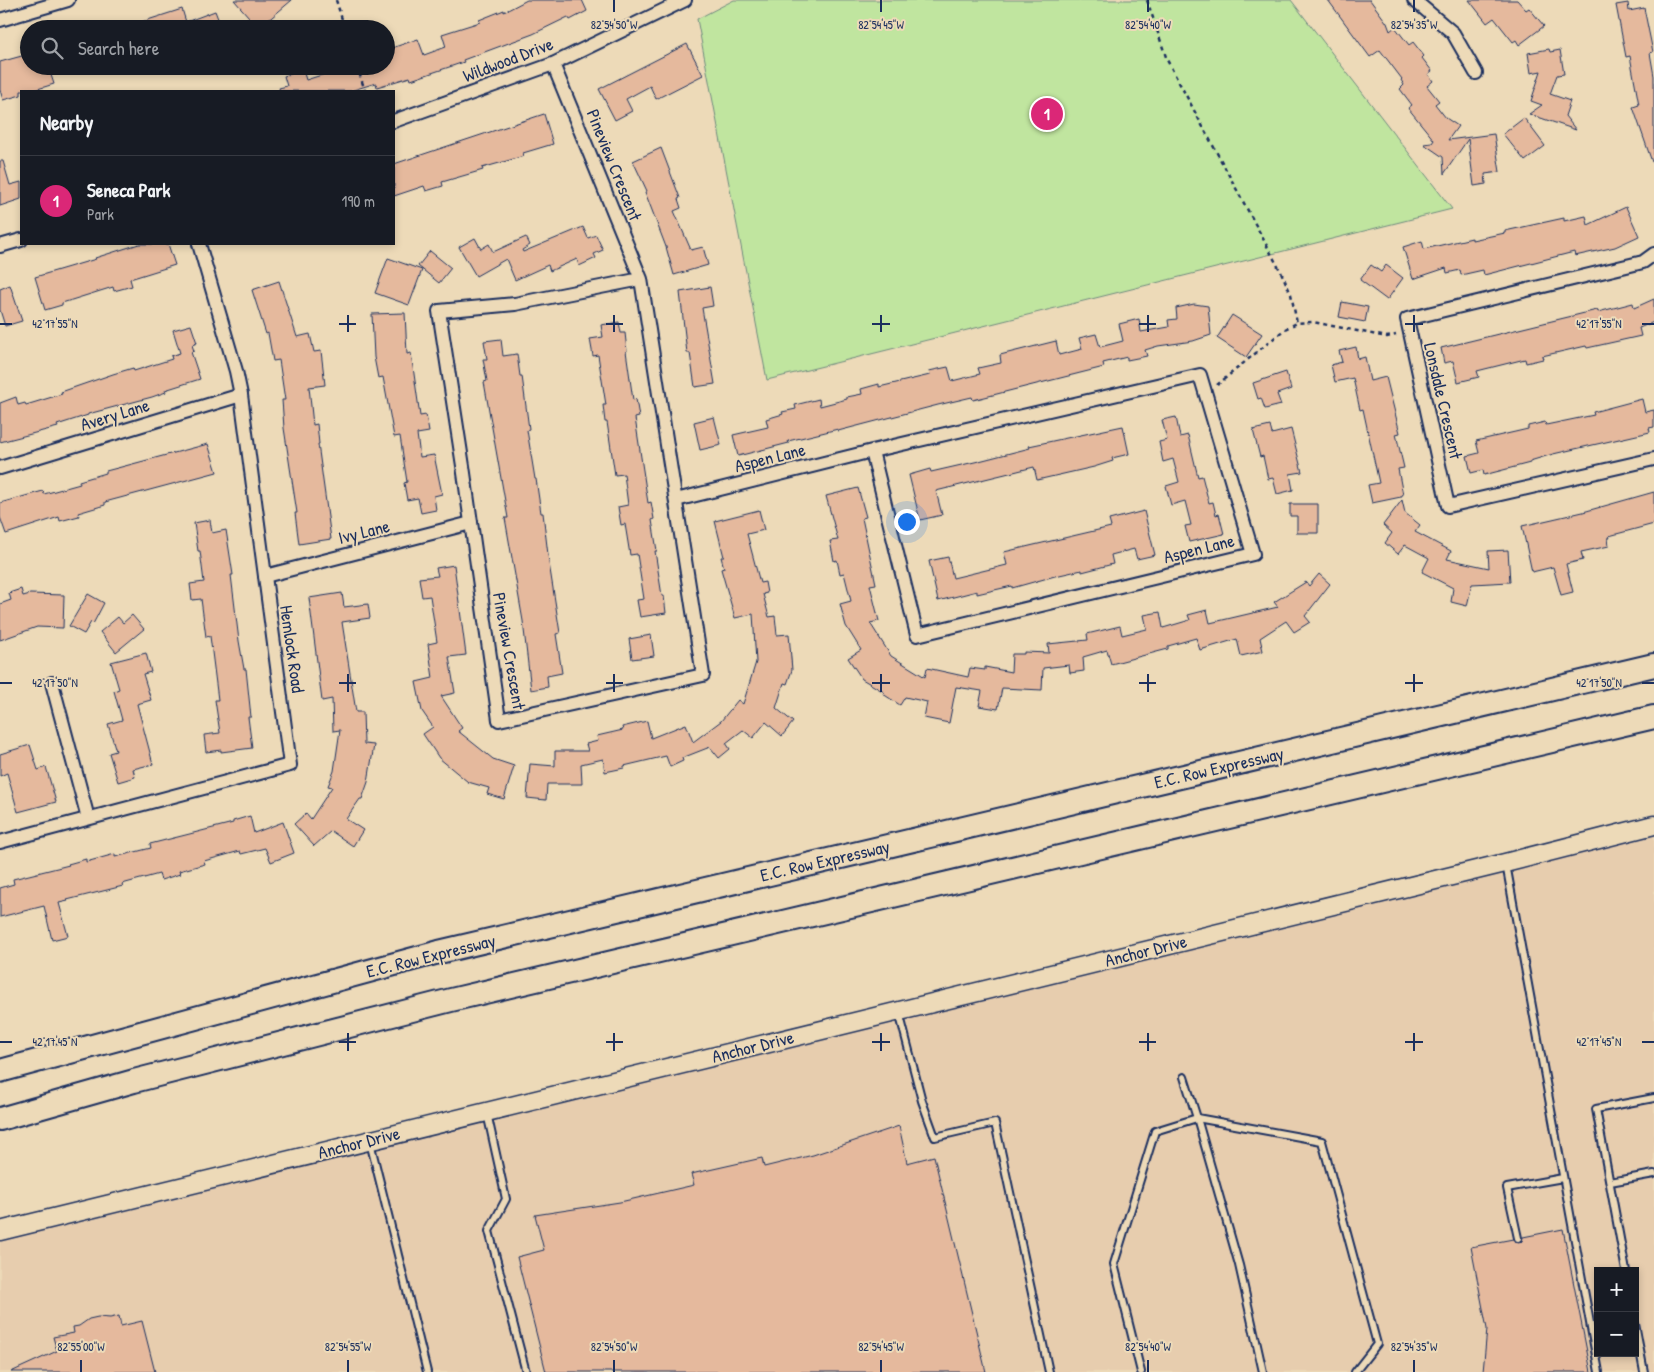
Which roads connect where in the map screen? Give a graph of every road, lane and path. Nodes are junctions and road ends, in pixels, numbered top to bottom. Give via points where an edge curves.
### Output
1 (68, 0) edge
2 (336, 0) edge
3 (685, 0) edge
4 (1148, 0) edge
5 (1414, 0) edge
6 (0, 20) edge
7 (342, 20) edge
8 (553, 64) junction
9 (1476, 73) dead end
10 (360, 75) edge
11 (365, 90) edge
12 (395, 121) edge
13 (20, 240) edge
14 (199, 245) edge
15 (0, 246) edge
16 (1654, 254) edge
17 (641, 279) junction
18 (1297, 323) junction
19 (1387, 336) dead end
20 (1225, 379) dead end
21 (241, 395) junction
22 (872, 451) junction
23 (1654, 459) edge
24 (0, 468) edge
25 (676, 500) junction
26 (471, 522) junction
27 (265, 576) junction
28 (1654, 665) edge
29 (52, 683) dead end
30 (1654, 717) edge
31 (88, 818) junction
32 (1654, 826) edge
33 (0, 842) edge
34 (1506, 863) junction
35 (899, 1011) junction
36 (0, 1071) edge
37 (1184, 1077) dead end
38 (1654, 1098) edge
39 (486, 1112) junction
40 (1197, 1118) junction
41 (0, 1119) edge
42 (369, 1141) junction
43 (1654, 1174) edge
44 (1564, 1178) junction
45 (1610, 1182) junction
46 (0, 1231) edge
47 (1518, 1238) dead end
48 (1625, 1267) edge
49 (1639, 1345) edge
50 (427, 1372) edge
51 (526, 1372) edge
52 (1049, 1372) edge
53 (1140, 1372) edge
54 (1263, 1372) edge
55 (1355, 1372) edge
56 (1599, 1372) edge
57 (1644, 1372) edge

1 - 6 street
2 - 7 path
3 - 8 street, Wildwood Drive
4 - 18 path via 1167,60 1281,272 1291,294
5 - 9 street via 1453,33
8 - 12 street, Wildwood Drive
8 - 17 street, Pineview Crescent
10 - 11 path
13 - 15 street
14 - 21 street, Hemlock Road
16 - 23 street, Lonsdale Crescent via 1643,262 1407,319 1448,506
17 - 25 street, Pineview Crescent
17 - 26 street, Pineview Crescent via 515,304 438,311
18 - 19 path via 1313,322
18 - 20 path via 1285,329
21 - 24 street, Avery Lane
21 - 27 street, Hemlock Road
22 - 22 street, Aspen Lane via 917,635 1253,554 1200,375
22 - 25 street, Aspen Lane
25 - 26 street, Pineview Crescent via 703,675 499,720
26 - 27 street, Ivy Lane
27 - 31 street, Hemlock Road via 290,765
28 - 36 highway, E.C. Row Expressway via 449,950
29 - 31 street
30 - 41 highway via 451,1000 134,1081
31 - 33 street, Hemlock Road
32 - 34 street, Anchor Drive
34 - 35 street, Anchor Drive
34 - 44 lane
35 - 39 street, Anchor Drive
35 - 52 lane via 935,1138 995,1123
37 - 40 lane
38 - 45 lane via 1596,1109
39 - 42 street, Anchor Drive
39 - 51 lane via 506,1198 489,1231
40 - 53 lane via 1155,1130 1114,1264
40 - 54 lane via 1239,1265
40 - 55 lane via 1322,1141 1377,1344
42 - 46 street, Anchor Drive
42 - 50 lane
43 - 45 lane
44 - 47 lane via 1507,1188
44 - 56 lane
45 - 48 lane
49 - 57 lane

